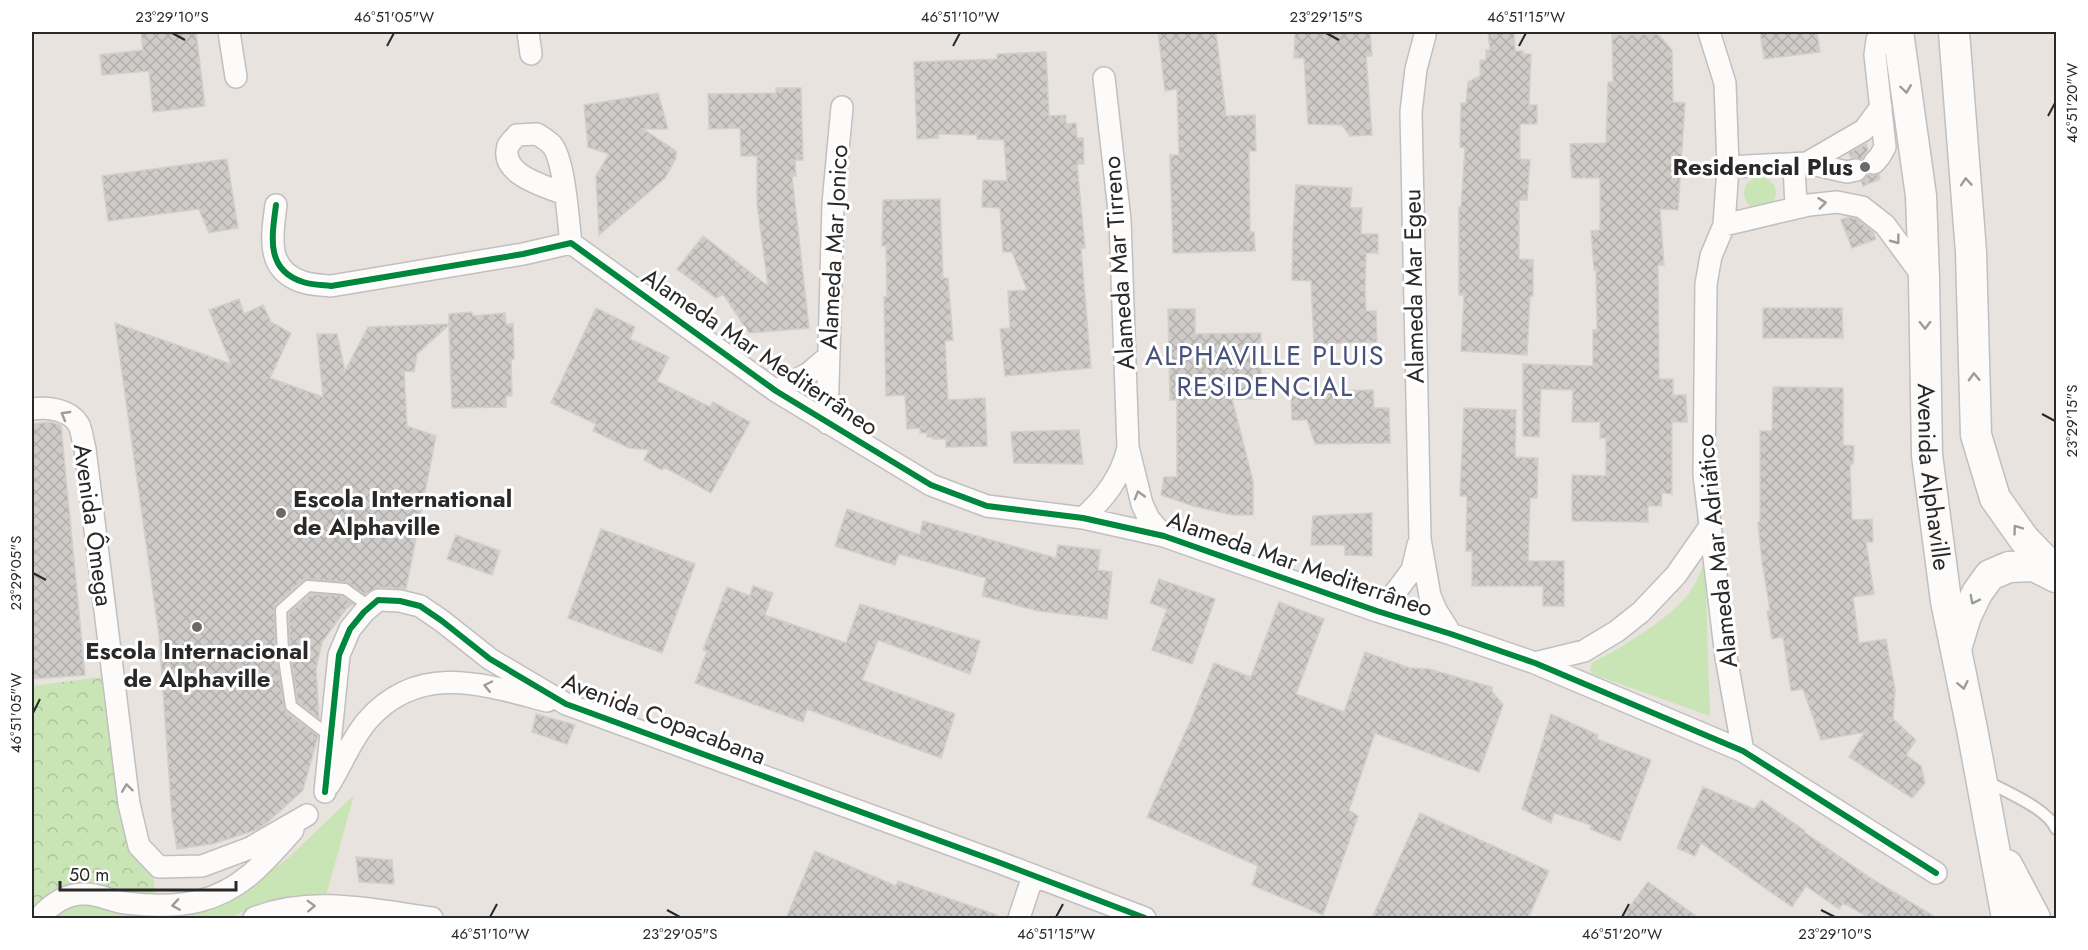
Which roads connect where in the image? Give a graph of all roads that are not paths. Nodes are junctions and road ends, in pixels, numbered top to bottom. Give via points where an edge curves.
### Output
1 (230, 32) edge
2 (528, 32) edge
3 (1709, 32) edge
4 (1881, 32) edge
5 (1898, 32) edge
6 (1954, 32) edge
7 (1425, 35) dead end
8 (531, 54) dead end
9 (236, 77) dead end
10 (1104, 78) dead end
11 (842, 107) dead end
12 (1881, 107) junction
13 (1800, 163) junction
14 (1728, 166) junction
15 (564, 194) dead end
16 (276, 205) dead end
17 (1796, 208) junction
18 (1724, 225) junction
19 (571, 243) junction
20 (1924, 278) junction
21 (829, 356) junction
22 (776, 391) junction
23 (32, 409) edge
24 (827, 423) junction
25 (1128, 447) junction
26 (1083, 518) junction
27 (1711, 525) junction
28 (1164, 536) junction
29 (1420, 539) junction
30 (2056, 572) edge
31 (2056, 577) edge
32 (370, 607) junction
33 (1377, 611) junction
34 (1451, 634) junction
35 (1956, 649) junction
36 (1535, 663) junction
37 (566, 704) junction
38 (331, 737) junction
39 (1743, 751) junction
40 (1982, 778) junction
41 (325, 792) junction
42 (307, 815) junction
43 (2056, 829) edge
44 (1994, 842) junction
45 (1935, 873) dead end
46 (1033, 876) junction
47 (39, 918) edge
48 (254, 918) edge
49 (432, 918) edge
50 (1019, 918) edge
51 (1145, 918) edge
52 (2007, 918) edge
53 (2035, 918) edge

1 - 9 street
2 - 8 street
3 - 14 street, Alameda Mar Adriático via 1725,83
4 - 12 street via 1875,55
5 -> 20 main road, Avenida Alphaville via 1920,196
30 -> 6 main road, Avenida Alphaville via 2024,539 1995,498 1976,435 1971,252
7 - 29 street, Alameda Mar Egeu via 1411,112
10 - 25 street, Alameda Mar Tirreno via 1120,220
11 - 21 street, Alameda Mar Jonico via 833,204
12 - 13 street via 1864,130
12 - 13 street via 1885,147 1865,167 1847,172
13 - 14 street
13 - 17 street
14 - 18 street, Alameda Mar Adriático
15 - 19 street
16 - 19 street via 271,237 274,256 285,273 303,282 322,285 512,256
17 - 18 street
17 -> 20 street via 1837,201 1862,207 1885,225
18 - 27 street, Alameda Mar Adriático via 1706,284 1704,475
19 - 22 street, Alameda Mar Mediterrâneo
20 -> 35 main road, Avenida Alphaville via 1927,455
21 - 22 street via 809,373
21 - 24 street, Alameda Mar Jonico
22 - 24 street, Alameda Mar Mediterrâneo
42 -> 23 street, Avenida Ômega via 250,848 202,866 159,867 139,846 129,804 79,426 69,414
24 - 26 street, Alameda Mar Mediterrâneo via 931,485 987,506
25 - 26 street, Alameda Mar Tirreno via 1118,477
28 -> 25 street, Alameda Mar Tirreno via 1142,504
26 - 28 street, Alameda Mar Mediterrâneo
27 - 36 street via 1676,575 1617,631 1584,651
27 - 39 street, Alameda Mar Adriático via 1726,657
28 - 33 street, Alameda Mar Mediterrâneo
29 - 33 street, Alameda Mar Egeu via 1412,570
29 - 34 street, Alameda Mar Egeu via 1430,596
31 -> 35 main road via 2034,566 2009,567 1990,575 1966,616
32 - 37 street, Avenida Copacabana via 378,600 420,606 490,659
32 - 38 street via 350,629 339,655
32 - 38 lane via 345,589 308,586 281,610 291,706
33 - 34 street, Alameda Mar Mediterrâneo
34 - 36 street, Alameda Mar Mediterrâneo
35 -> 40 main road, Avenida Alphaville
36 - 39 street, Alameda Mar Mediterrâneo
37 -> 41 street, Avenida Copacabana via 483,684 451,681 416,687 389,699 367,722
37 - 46 street, Avenida Copacabana
38 - 41 street
39 - 45 street, Alameda Mar Mediterrâneo
40 - 43 lane via 2040,810
40 - 44 main road, Avenida Alphaville
41 - 42 street, Avenida Copacabana
42 -> 47 street, Avenida Copacabana via 255,872 201,901 165,906 124,903 87,894 56,902
44 - 52 main road, Avenida Alphaville
44 - 53 main road
46 - 50 street
46 - 51 street, Avenida Copacabana
48 -> 49 street via 292,907 344,905

